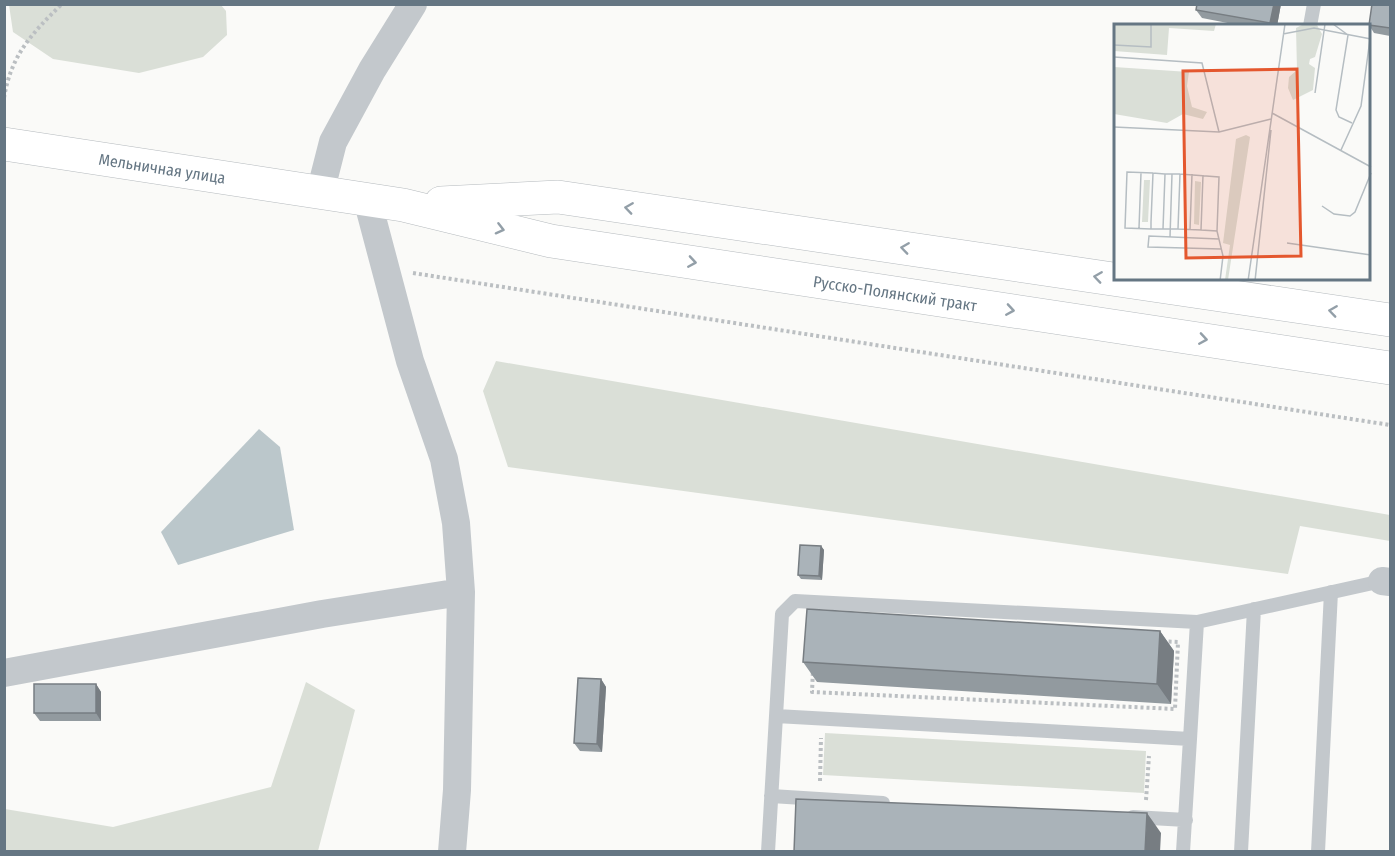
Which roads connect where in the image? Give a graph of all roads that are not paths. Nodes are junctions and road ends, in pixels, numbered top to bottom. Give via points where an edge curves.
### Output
1 (413, 4) edge
2 (1314, 4) edge
3 (1310, 24) edge
4 (4, 144) edge
5 (320, 193) junction
6 (367, 199) junction
7 (403, 205) junction
8 (1114, 279) edge
9 (1119, 280) edge
10 (1390, 320) edge
11 (1390, 368) edge
12 (1386, 581) edge
13 (461, 592) junction
14 (1331, 592) junction
15 (1254, 609) junction
16 (1197, 622) junction
17 (4, 672) edge
18 (776, 716) junction
19 (1190, 739) junction
20 (771, 796) junction
21 (901, 804) edge
22 (1121, 816) edge
23 (1186, 820) junction
24 (452, 852) edge
25 (768, 852) edge
26 (1184, 852) edge
27 (1241, 852) edge
28 (1318, 852) edge

1 - 5 street via 333,142
2 - 3 lane
4 - 5 main road, Мельничная улица
5 - 6 main road, Русско-Полянский тракт
6 - 7 main road, Русско-Полянский тракт
6 - 13 street via 410,361 444,459 456,523
8 -> 7 main road, Русско-Полянский тракт via 558,197
7 -> 11 main road, Русско-Полянский тракт via 551,241
10 -> 9 main road, Русско-Полянский тракт
12 - 14 lane
13 - 17 street
13 - 24 street via 458,790
14 - 15 lane
14 - 28 lane
15 - 16 lane
15 - 27 lane
16 - 18 lane via 795,601 782,614
16 - 19 lane
18 - 19 lane
18 - 20 lane
19 - 23 lane
20 - 21 lane
20 - 25 lane
22 - 23 lane
23 - 26 lane

